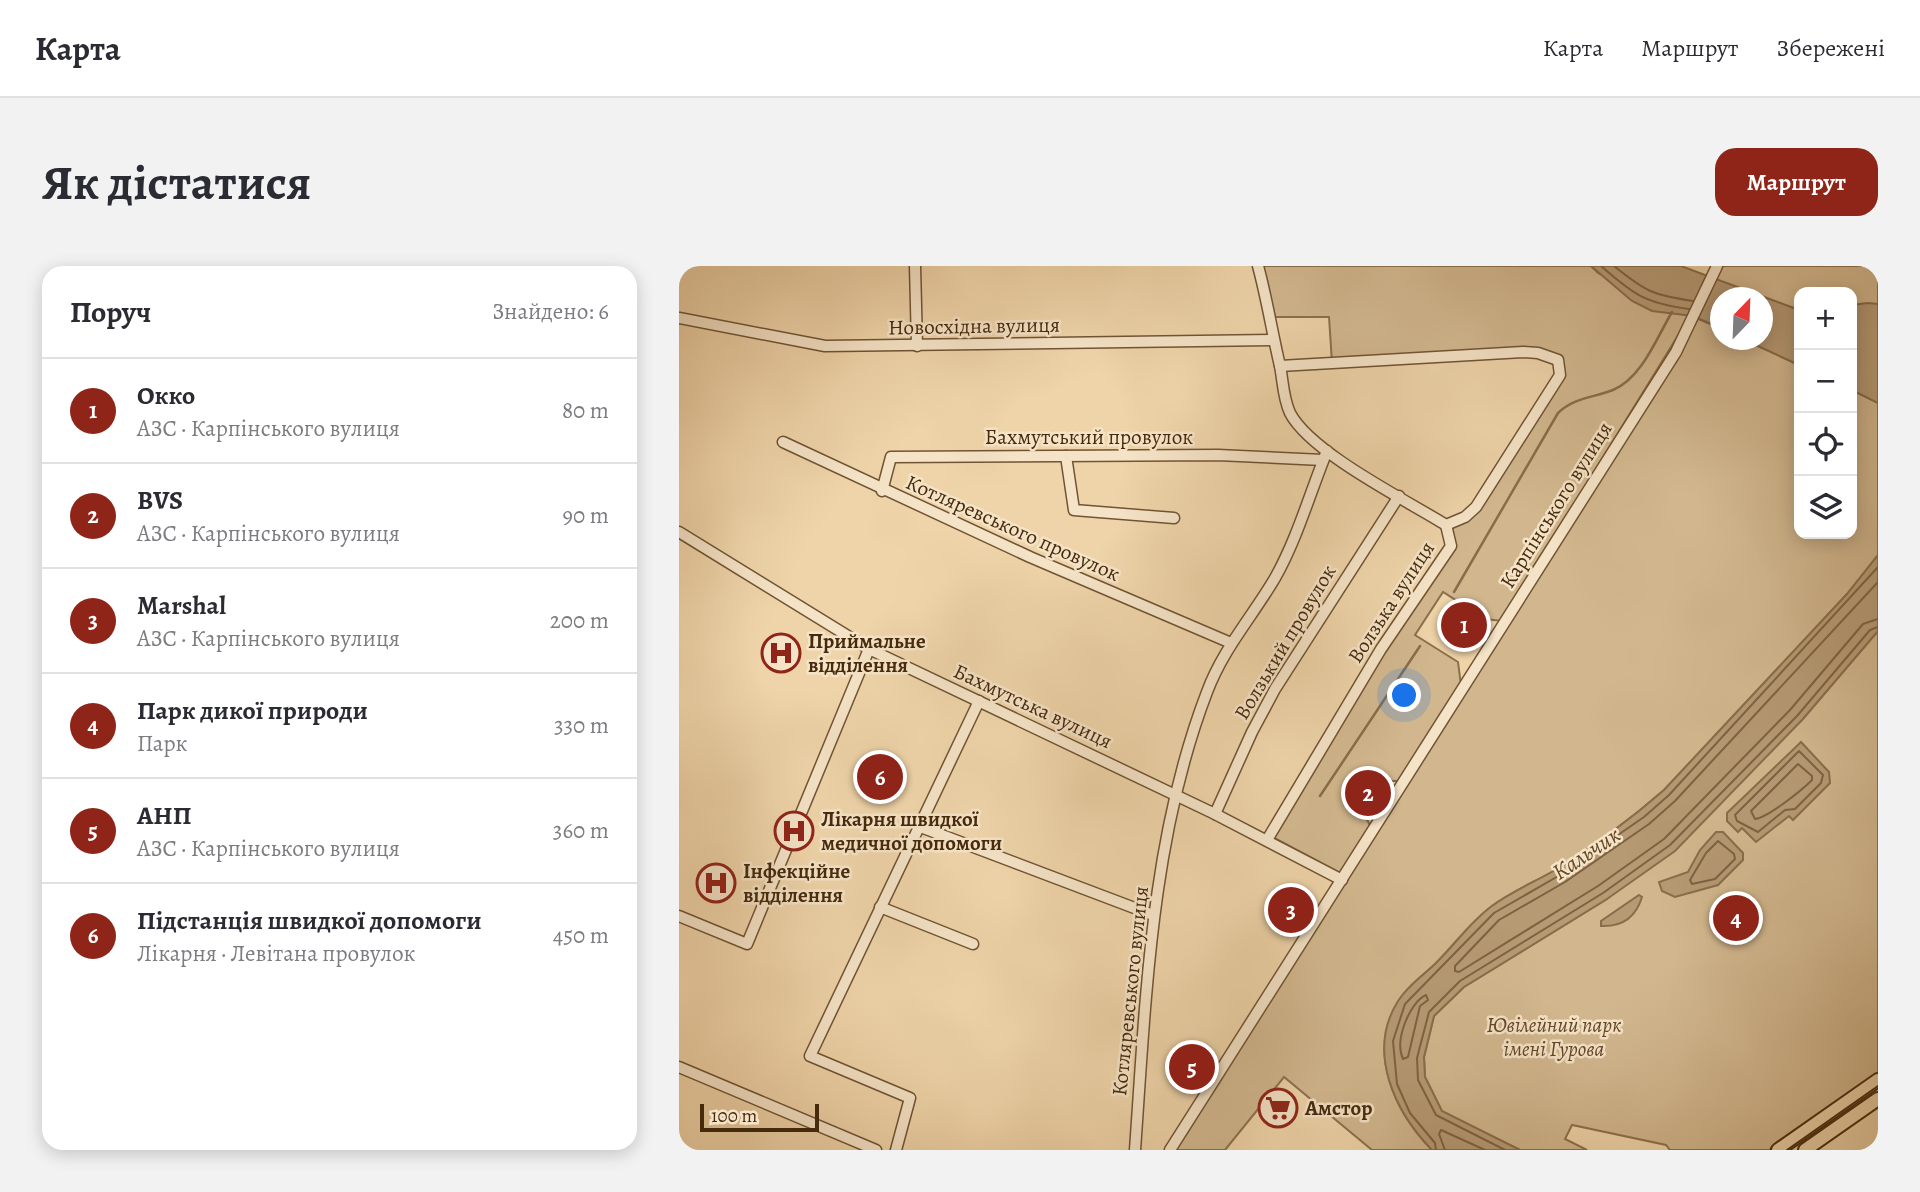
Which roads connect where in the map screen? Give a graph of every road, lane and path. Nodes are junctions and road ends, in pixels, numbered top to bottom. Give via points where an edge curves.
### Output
1 (915, 266) edge
2 (1258, 266) edge
3 (1716, 268) edge
4 (679, 318) edge
5 (1272, 340) junction
6 (917, 346) junction
7 (1280, 366) junction
8 (783, 442) dead end
9 (1325, 455) junction
10 (1066, 456) junction
11 (883, 491) junction
12 (1399, 496) junction
13 (1174, 518) dead end
14 (1446, 525) junction
15 (679, 532) edge
16 (1231, 643) junction
17 (869, 649) junction
18 (979, 701) junction
19 (1175, 795) junction
20 (1215, 814) junction
21 (918, 826) junction
22 (1267, 839) junction
23 (1342, 880) junction
24 (880, 907) junction
25 (1153, 915) junction
26 (679, 916) edge
27 (973, 944) dead end
28 (679, 1067) edge
29 (1878, 1080) edge
30 (1878, 1099) edge
31 (876, 1150) edge
32 (896, 1150) edge
33 (1135, 1150) edge
34 (1170, 1150) edge
35 (1779, 1150) edge
36 (1805, 1150) edge

1 - 6 street
2 - 5 street
3 - 23 street, Карпінського вулиця via 1676,352
4 - 6 street, Новосхідна вулиця via 825,346
5 - 6 street, Новосхідна вулиця
5 - 7 street
7 - 9 street via 1290,412
7 - 14 street, Волзька вулиця via 1523,352 1558,360 1560,375 1486,494 1465,517
8 - 11 street, Котляревського провулок
9 - 10 street, Бахмутський провулок
9 - 12 street
9 - 16 street, Котляревського вулиця via 1283,562
10 - 11 street, Бахмутський провулок via 891,457
10 - 13 street via 1074,510
11 - 16 street, Котляревського провулок
12 - 14 street
12 - 20 street, Волзький провулок via 1275,689
14 - 22 street, Волзька вулиця via 1451,546 1381,649
15 - 17 street, Бахмутська вулиця
16 - 19 street, Котляревського вулиця via 1206,694
17 - 18 street, Бахмутська вулиця
17 - 26 street via 747,944
18 - 19 street, Бахмутська вулиця
18 - 21 street
19 - 20 street, Бахмутська вулиця
19 - 25 street, Котляревського вулиця
20 - 22 street, Бахмутська вулиця
21 - 24 street
21 - 25 street
22 - 23 street, Бахмутська вулиця
23 - 34 street, Карпінського вулиця
24 - 27 street
24 - 32 street via 810,1056 910,1098
25 - 33 street, Котляревського вулиця
28 - 31 street
29 - 35 main road
30 - 36 main road

